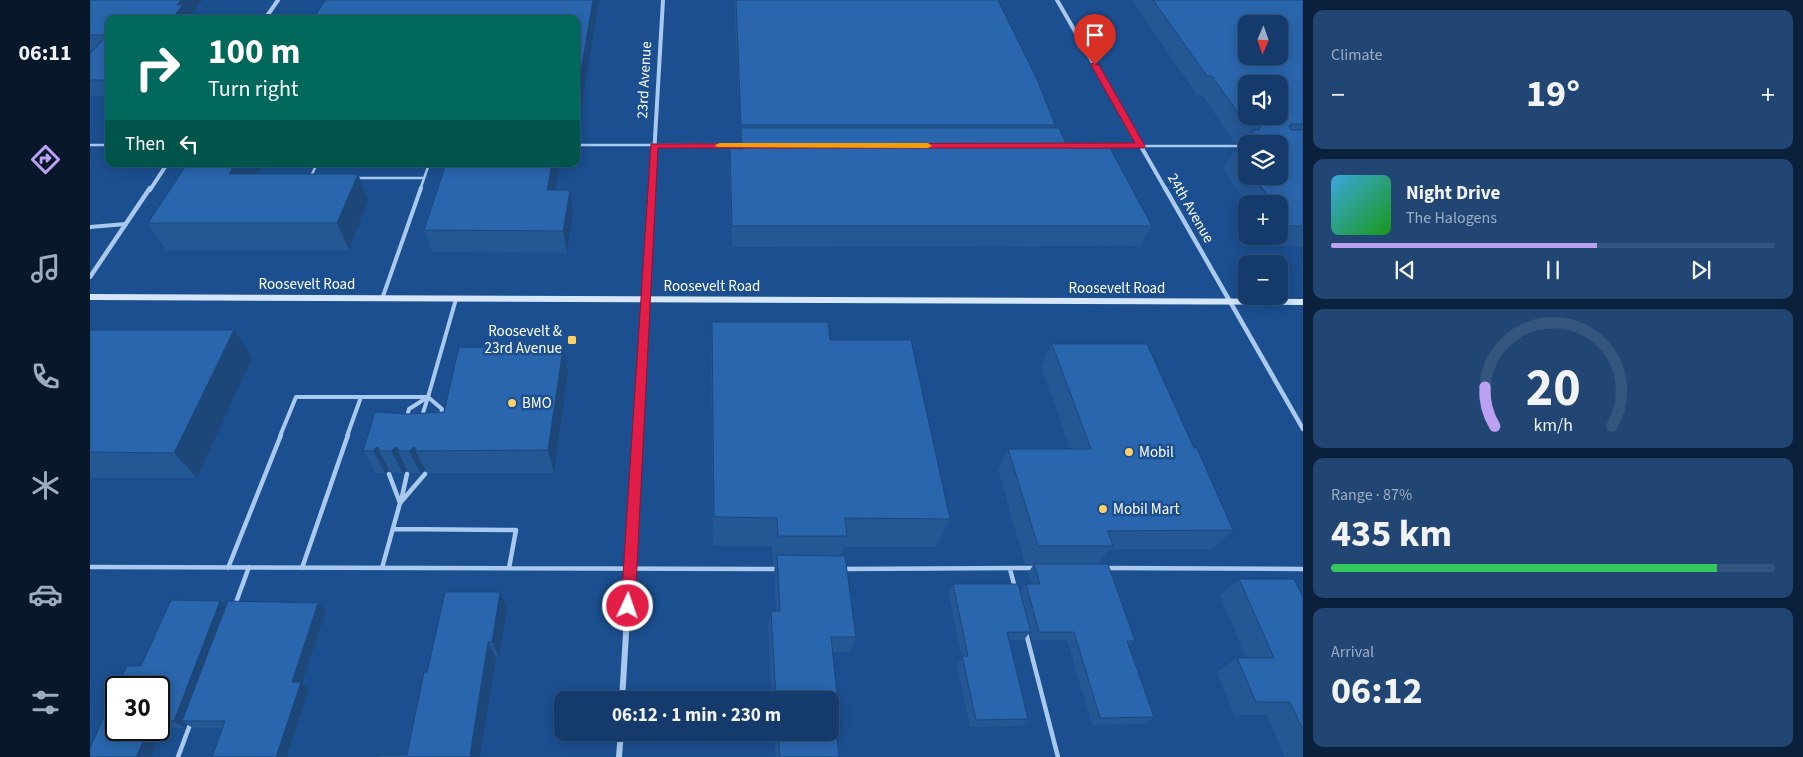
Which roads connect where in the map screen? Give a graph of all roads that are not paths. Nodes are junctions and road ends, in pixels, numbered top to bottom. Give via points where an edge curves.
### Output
1 (278, 0) edge
2 (662, 0) edge
3 (1057, 0) edge
4 (268, 15) edge
5 (90, 145) edge
6 (105, 145) edge
7 (580, 145) edge
8 (654, 145) junction
9 (748, 145) edge
10 (1058, 146) edge
11 (1141, 146) junction
12 (1238, 146) edge
13 (165, 167) edge
14 (316, 167) edge
15 (428, 167) edge
16 (319, 178) edge
17 (348, 178) edge
18 (424, 178) junction
19 (126, 224) junction
20 (90, 227) edge
21 (90, 277) edge
22 (90, 297) edge
23 (382, 298) junction
24 (456, 299) junction
25 (645, 299) junction
26 (1230, 302) junction
27 (1303, 302) edge
28 (361, 397) junction
29 (428, 397) junction
30 (440, 417) edge
31 (404, 424) edge
32 (420, 424) edge
33 (1303, 429) edge
34 (389, 474) edge
35 (407, 474) edge
36 (424, 474) edge
37 (400, 503) junction
38 (393, 529) junction
39 (90, 567) edge
40 (228, 568) junction
41 (249, 568) junction
42 (302, 568) junction
43 (382, 568) junction
44 (509, 568) junction
45 (630, 568) junction
46 (1043, 568) edge
47 (1103, 568) edge
48 (782, 569) edge
49 (841, 569) edge
50 (1010, 569) junction
51 (1303, 569) edge
52 (1017, 597) edge
53 (232, 613) edge
54 (1024, 625) edge
55 (623, 691) edge
56 (194, 712) edge
57 (620, 741) edge
58 (178, 757) edge
59 (619, 757) edge
60 (1058, 757) edge

1 - 4 street
2 - 8 street, 23rd Avenue
3 - 11 street, 24th Avenue
5 - 6 lane
7 - 8 lane
8 - 9 lane
8 - 25 street, 23rd Avenue
10 - 11 lane
11 - 12 lane
11 - 26 street, 24th Avenue
13 - 19 street
14 - 16 lane via 310,178
15 - 18 lane
17 - 18 lane
18 - 23 lane
19 - 20 lane
19 - 21 street
22 - 23 main road, Roosevelt Road
23 - 24 main road, Roosevelt Road
24 - 25 main road, Roosevelt Road
24 - 29 lane
25 - 26 main road, Roosevelt Road
25 - 45 street, 23rd Avenue
26 - 27 main road, Roosevelt Road
26 - 33 street, 24th Avenue
28 - 29 lane
28 - 40 lane via 296,397
28 - 42 lane
29 - 30 lane via 442,409
29 - 31 lane via 409,409
29 - 32 lane
34 - 37 lane
35 - 37 lane
36 - 37 lane
37 - 38 lane
38 - 43 lane
38 - 44 lane via 516,530
39 - 40 lane
40 - 41 lane
41 - 42 lane
41 - 53 lane
42 - 43 lane
43 - 44 lane
44 - 45 lane
45 - 48 lane
45 - 55 street, 23rd Avenue
46 - 50 lane
47 - 51 lane
49 - 50 lane
50 - 52 lane
54 - 60 lane
56 - 58 lane
57 - 59 street

